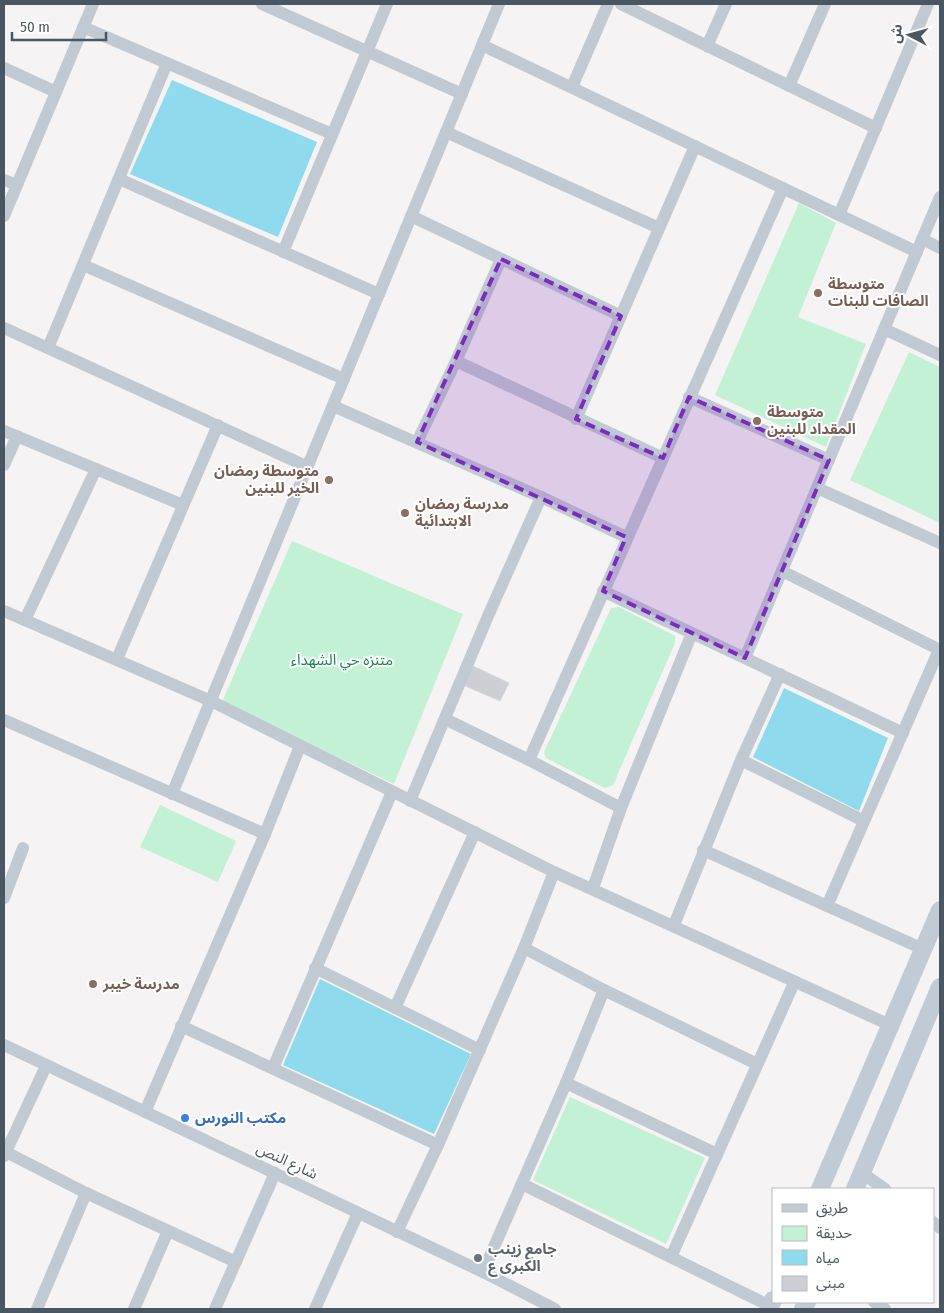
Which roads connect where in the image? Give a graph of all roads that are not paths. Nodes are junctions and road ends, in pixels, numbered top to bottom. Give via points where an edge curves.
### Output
1 (93, 4) edge
2 (262, 4) edge
3 (387, 4) edge
4 (608, 4) edge
5 (621, 4) edge
6 (726, 4) edge
7 (825, 4) edge
8 (928, 4) edge
9 (494, 5) edge
10 (84, 27) junction
11 (482, 45) junction
12 (707, 46) junction
13 (367, 51) junction
14 (168, 63) junction
15 (4, 68) edge
16 (789, 86) junction
17 (572, 87) junction
18 (56, 92) junction
19 (462, 94) junction
20 (876, 128) junction
21 (446, 132) junction
22 (332, 134) junction
23 (695, 146) junction
24 (119, 179) junction
25 (4, 180) edge
26 (17, 185) junction
27 (783, 188) junction
28 (940, 197) edge
29 (839, 215) junction
30 (4, 216) edge
31 (411, 216) junction
32 (660, 228) junction
33 (922, 239) junction
34 (940, 248) edge
35 (283, 252) junction
36 (917, 252) junction
37 (501, 259) junction
38 (83, 266) junction
39 (379, 294) junction
40 (621, 316) junction
41 (4, 328) edge
42 (884, 329) junction
43 (48, 348) junction
44 (940, 355) edge
45 (456, 361) junction
46 (344, 379) junction
47 (689, 397) junction
48 (333, 406) junction
49 (576, 418) junction
50 (218, 425) junction
51 (4, 431) edge
52 (17, 436) junction
53 (417, 442) junction
54 (663, 458) junction
55 (828, 460) junction
56 (4, 465) edge
57 (308, 466) junction
58 (96, 469) junction
59 (817, 488) junction
60 (541, 497) junction
61 (183, 505) junction
62 (626, 538) junction
63 (940, 543) edge
64 (782, 571) junction
65 (603, 590) junction
66 (4, 611) edge
67 (25, 620) junction
68 (692, 633) junction
69 (940, 650) edge
70 (745, 658) junction
71 (117, 659) junction
72 (780, 674) junction
73 (210, 701) junction
74 (4, 720) edge
75 (445, 720) junction
76 (903, 733) junction
77 (300, 746) junction
78 (529, 760) junction
79 (741, 760) junction
80 (392, 792) junction
81 (172, 794) junction
82 (410, 801) junction
83 (621, 808) junction
84 (864, 821) junction
85 (475, 832) junction
86 (265, 834) junction
87 (23, 848) dead end
88 (703, 850) junction
89 (554, 872) junction
90 (593, 888) junction
91 (4, 898) edge
92 (827, 906) junction
93 (940, 910) edge
94 (674, 925) junction
95 (524, 948) junction
96 (923, 949) junction
97 (315, 968) junction
98 (794, 983) junction
99 (604, 990) junction
100 (939, 993) edge
101 (394, 1008) junction
102 (890, 1025) junction
103 (180, 1026) junction
104 (4, 1045) edge
105 (480, 1050) junction
106 (757, 1064) junction
107 (46, 1066) junction
108 (272, 1068) junction
109 (566, 1083) junction
110 (145, 1112) junction
111 (438, 1144) junction
112 (5, 1154) edge
113 (717, 1154) junction
114 (275, 1173) junction
115 (859, 1181) edge
116 (522, 1184) junction
117 (820, 1188) edge
118 (882, 1188) edge
119 (86, 1193) junction
120 (358, 1213) junction
121 (168, 1231) junction
122 (397, 1232) junction
123 (671, 1257) junction
124 (236, 1262) junction
125 (483, 1272) junction
126 (770, 1305) edge
127 (320, 1308) edge
128 (37, 1309) edge
129 (134, 1309) edge
130 (215, 1309) edge
131 (555, 1309) edge

1 - 10 street
2 - 13 street
3 - 13 street
4 - 17 street
5 - 12 street
6 - 12 street
7 - 16 street
8 - 20 street
9 - 11 street
10 - 14 street
10 - 18 street
11 - 17 street
11 - 19 street
12 - 16 street
13 - 19 street
13 - 22 street
14 - 22 street
14 - 24 street
15 - 18 street
16 - 20 street
17 - 23 street
18 - 26 street
19 - 21 street
20 - 29 street
21 - 31 street
21 - 32 street
22 - 35 street
23 - 27 street
23 - 32 street
24 - 35 street
24 - 38 street
25 - 26 street
26 - 30 street
27 - 29 street
27 - 47 street
28 - 33 street
29 - 36 street
31 - 37 street
31 - 39 street
32 - 40 street
33 - 34 street
33 - 36 street
35 - 39 street
36 - 42 street
37 - 40 street
37 - 45 street
38 - 43 street
38 - 46 street
39 - 46 street
40 - 49 street
41 - 43 street
42 - 44 street
42 - 55 street
43 - 50 street
45 - 49 street
45 - 53 street
46 - 48 street
47 - 54 street
47 - 55 street
48 - 53 street
48 - 57 street
49 - 54 street
50 - 57 street
50 - 61 street
51 - 52 street
52 - 56 street
52 - 58 street
53 - 60 street
54 - 62 street
55 - 59 street
57 - 73 street
58 - 61 street
58 - 67 street
59 - 63 street
59 - 64 street
60 - 62 street
60 - 75 street
61 - 71 street
62 - 65 street
64 - 69 street
64 - 70 street
65 - 68 street
65 - 78 street
66 - 67 street
67 - 71 street
68 - 70 street
68 - 83 street
69 - 76 street
70 - 72 street
71 - 73 street
72 - 76 street
72 - 79 street
73 - 77 street
73 - 81 street
74 - 81 street
75 - 78 street
75 - 82 street
76 - 84 street
77 - 80 street
77 - 86 street
78 - 83 street
79 - 84 street
79 - 88 street
80 - 82 street
80 - 97 street
81 - 86 street
82 - 85 street
83 - 90 street
84 - 92 street
85 - 89 street
85 - 101 street
86 - 103 street
87 - 91 street
88 - 92 street
88 - 94 street
89 - 90 street
89 - 95 street
90 - 94 street
92 - 96 street
93 - 96 main road
94 - 98 street
95 - 99 street
95 - 105 street
96 - 102 main road
97 - 101 street
97 - 108 street
98 - 102 street
98 - 106 street
99 - 106 street
99 - 109 street
100 - 115 main road
101 - 105 street
102 - 117 main road
103 - 108 street
103 - 110 street
104 - 107 street, شارع النص
105 - 111 street
106 - 113 street
107 - 110 street, شارع النص
107 - 112 street
108 - 111 street
109 - 113 street
109 - 116 street
110 - 114 street, شارع النص
111 - 122 street
112 - 119 street
113 - 123 street
114 - 120 street, شارع النص
114 - 124 street
115 - 118 street
116 - 123 street
116 - 125 street
119 - 121 street
119 - 128 street
120 - 122 street, شارع النص
120 - 127 street
121 - 124 street
121 - 129 street
122 - 125 street, شارع النص
123 - 126 street
124 - 130 street
125 - 131 street, شارع النص

